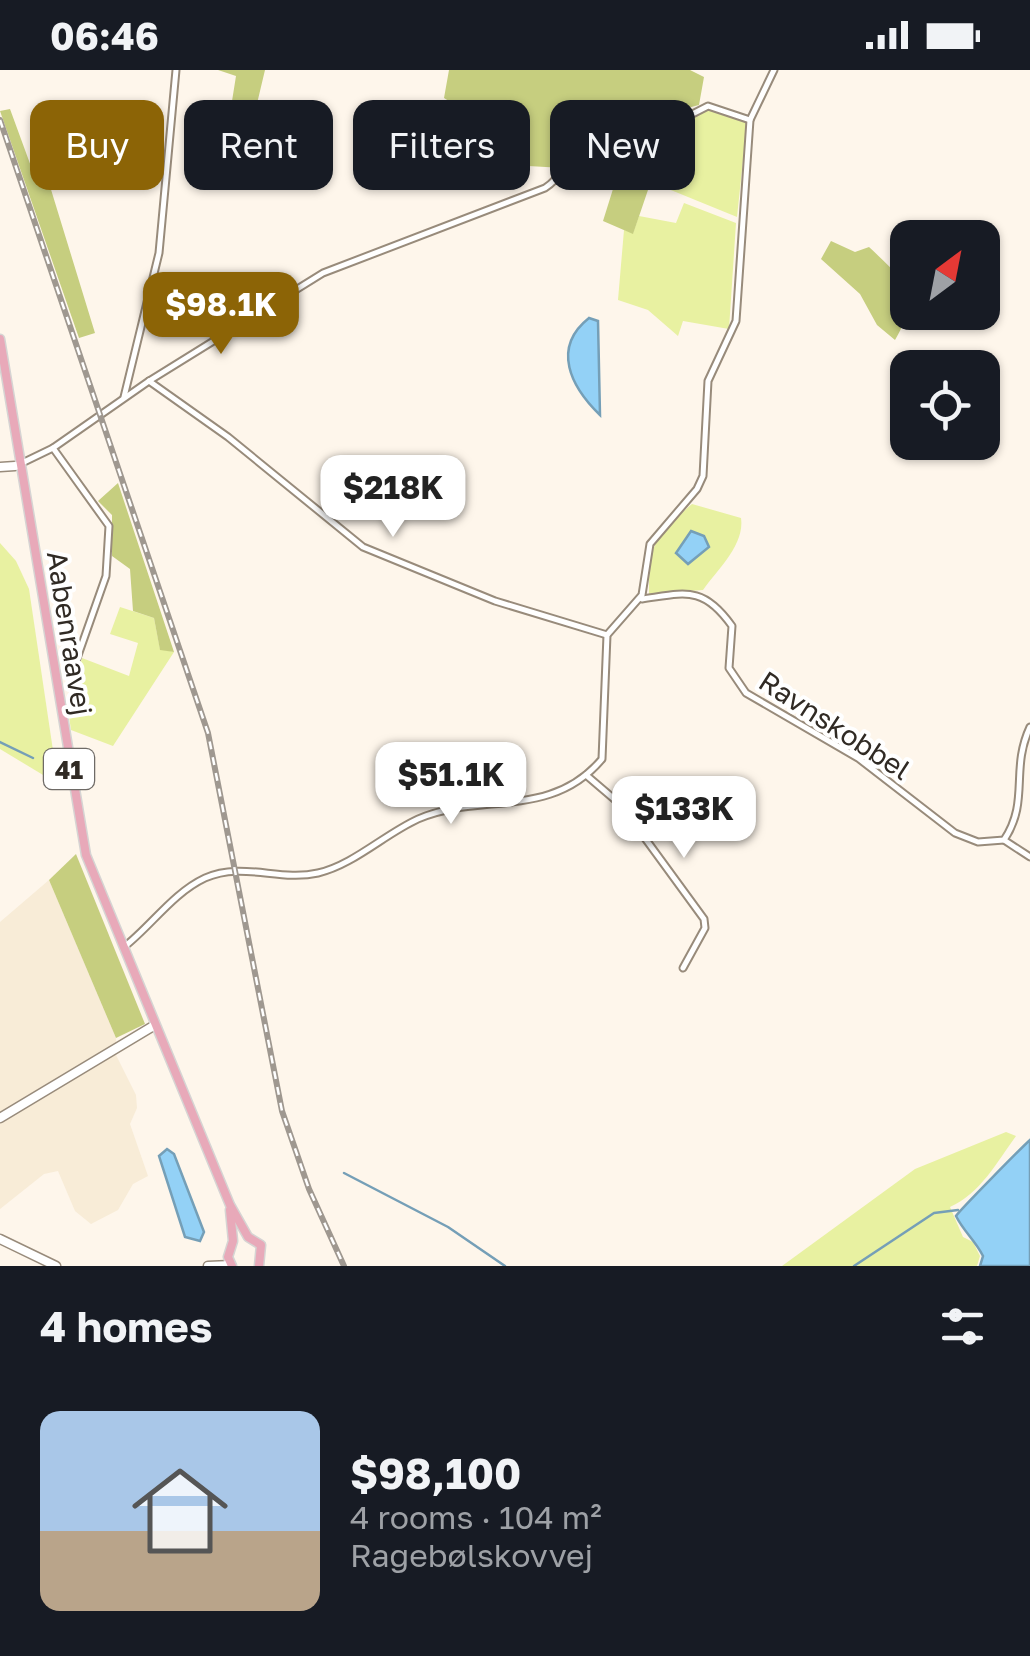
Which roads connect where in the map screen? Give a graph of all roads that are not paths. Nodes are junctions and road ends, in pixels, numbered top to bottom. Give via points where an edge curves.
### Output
1 (176, 70) edge
2 (774, 70) edge
3 (750, 120) junction
4 (0, 339) edge
5 (149, 381) junction
6 (124, 398) junction
7 (53, 448) junction
8 (18, 465) junction
9 (0, 467) edge
10 (640, 598) junction
11 (607, 635) junction
12 (75, 664) dead end
13 (1030, 727) edge
14 (586, 775) junction
15 (1004, 840) junction
16 (1030, 857) edge
17 (122, 949) junction
18 (683, 968) dead end
19 (155, 1025) junction
20 (0, 1118) edge
21 (230, 1205) junction
22 (248, 1236) junction
23 (0, 1238) edge
24 (233, 1241) junction
25 (228, 1252) junction
26 (232, 1265) edge
27 (56, 1266) edge
28 (209, 1266) edge
29 (259, 1266) edge

1 - 6 street via 159,253
2 - 3 street
3 - 5 street via 708,106 670,126 590,115 568,166 545,188 323,273
3 - 10 street via 736,321 708,382 703,476 650,544
4 - 8 main road, Aabenraavej / 41
5 - 6 street
5 - 11 street via 363,547 495,601
6 - 7 street
7 - 8 street
7 - 12 street via 109,526 106,576
8 - 9 street
8 - 17 main road, Aabenraavej / 41 via 80,832
10 - 11 street
10 - 15 street, Ravnskobbel via 702,596 732,626 730,668 746,693 858,758 955,833 978,842
11 - 14 street via 604,751
13 - 15 street via 1020,753 1023,808
14 - 17 street via 525,802 416,820 320,873 235,870 206,878
14 - 18 street via 620,804 704,919
15 - 16 street
17 - 19 main road, Aabenraavej / 41
19 - 20 street
19 - 21 main road, Aabenraavej / 41
21 - 22 main road, Aabenraavej / 41
21 - 24 main road, Aabenraavej / 41
22 - 24 main road
22 - 29 main road, 41 via 263,1250
23 - 27 street
24 - 25 main road, 41
25 - 26 main road
25 - 28 street
26 - 28 street

